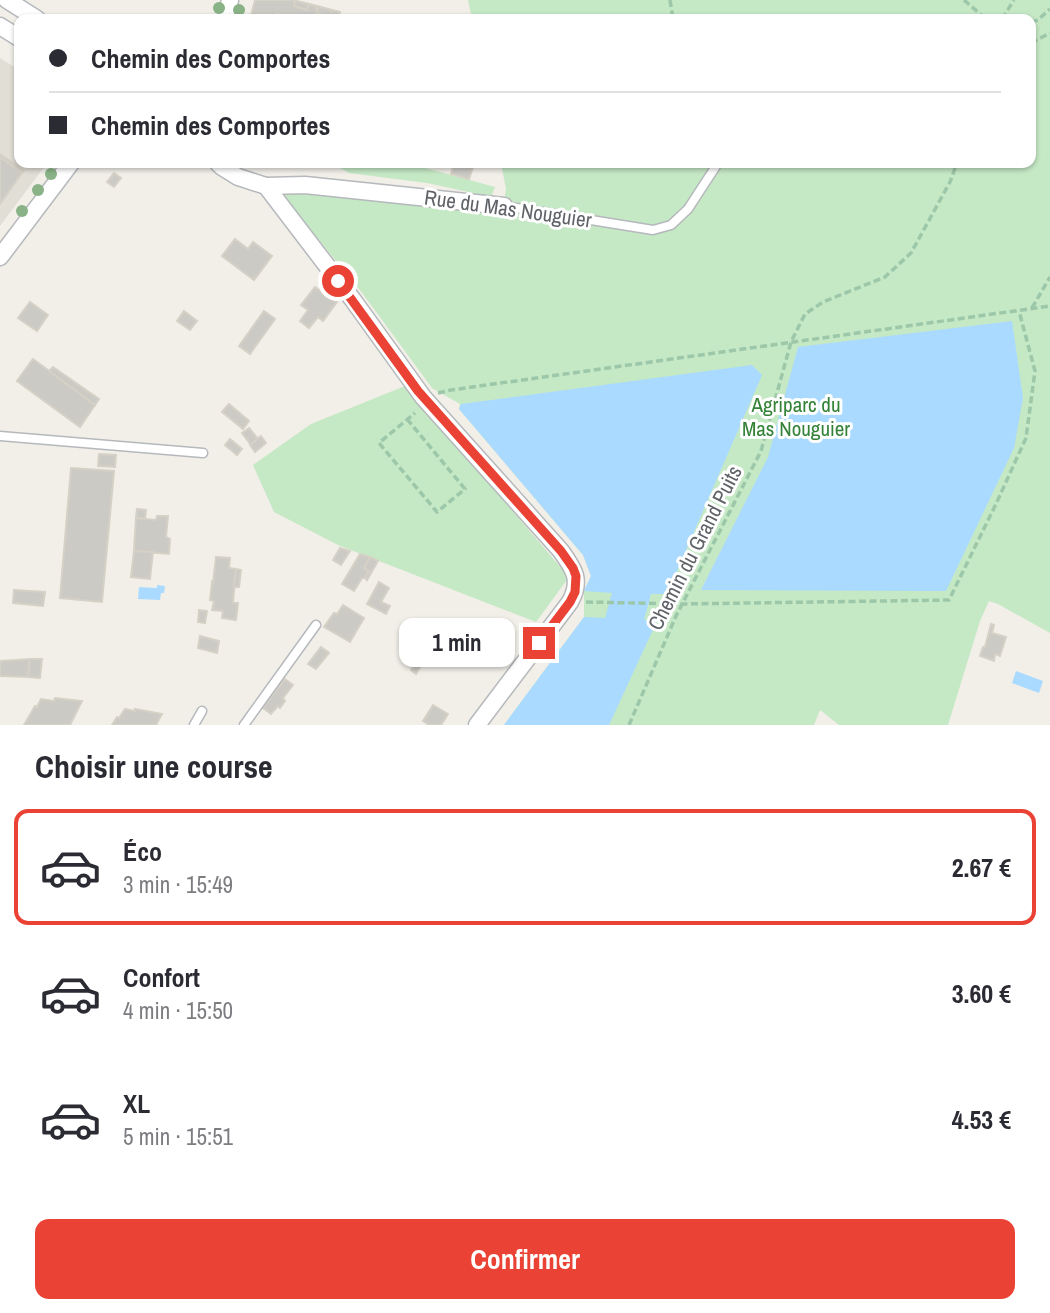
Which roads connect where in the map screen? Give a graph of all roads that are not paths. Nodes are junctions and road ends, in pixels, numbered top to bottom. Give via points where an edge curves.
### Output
1 (7, 0) edge
2 (29, 14) edge
3 (67, 168) edge
4 (224, 168) edge
5 (715, 168) edge
6 (266, 186) junction
7 (504, 206) joint
8 (0, 257) edge
9 (0, 436) edge
10 (203, 453) dead end
11 (316, 625) dead end
12 (202, 711) dead end
13 (194, 725) edge
14 (244, 725) edge
15 (477, 725) edge

1 - 2 street
3 - 8 street
4 - 6 street
5 - 7 lane, Rue du Mas Nouguier via 688,209 671,225 653,230
6 - 7 street, Rue du Mas Nouguier via 305,185
6 - 15 street via 423,397 573,568 575,592 570,602
9 - 10 lane
11 - 14 lane
12 - 13 lane

